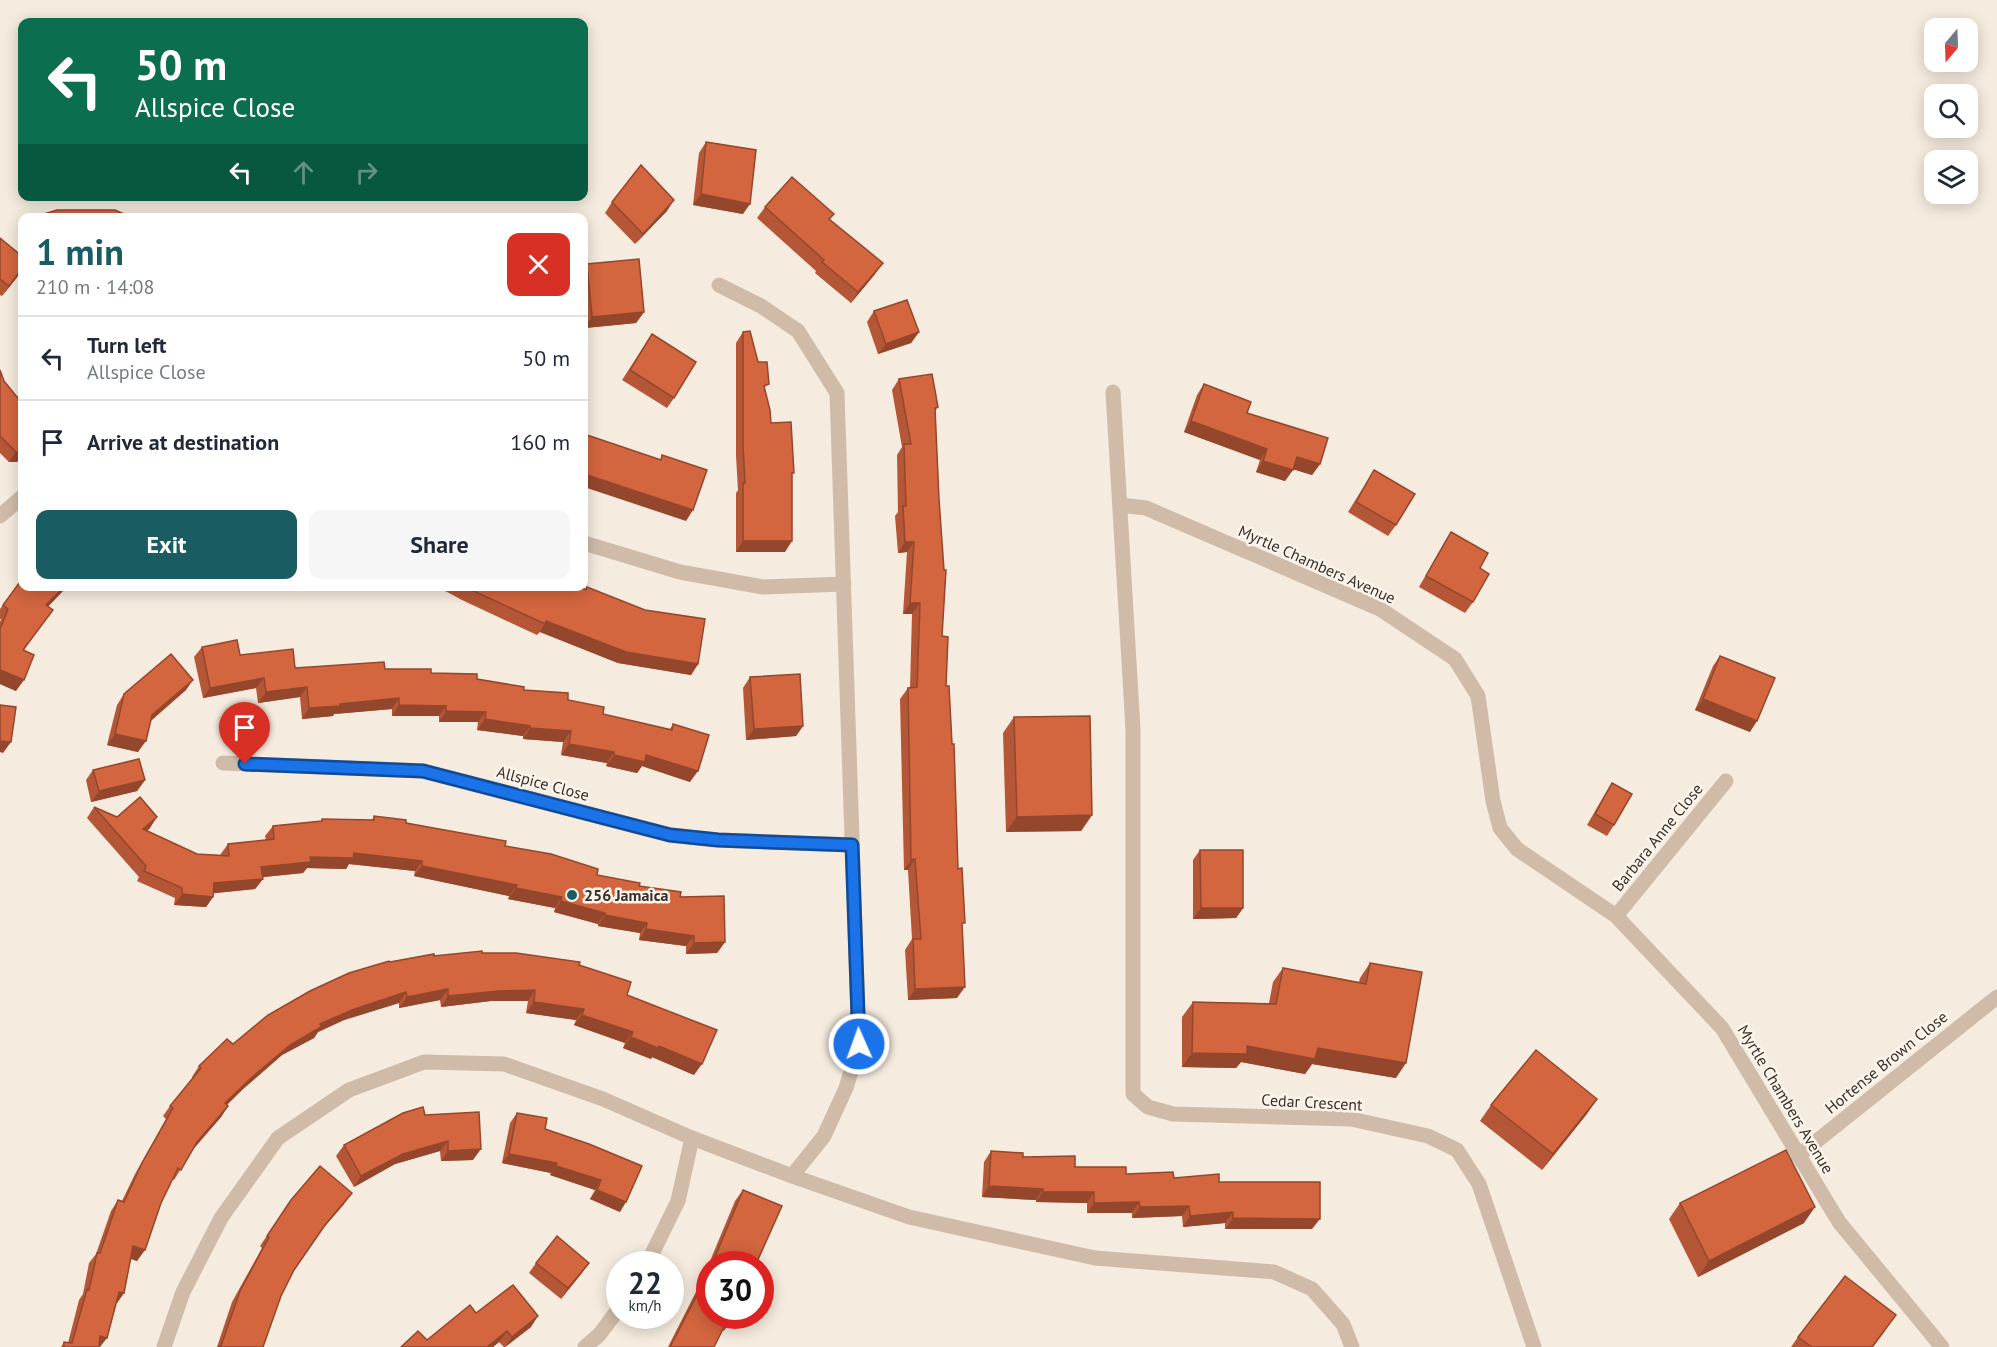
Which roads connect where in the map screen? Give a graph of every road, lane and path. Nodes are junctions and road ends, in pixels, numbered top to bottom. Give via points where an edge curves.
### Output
1 (719, 285) dead end
2 (1113, 392) dead end
3 (18, 500) edge
4 (1120, 505) junction
5 (0, 516) edge
6 (588, 544) edge
7 (844, 584) junction
8 (223, 764) dead end
9 (1726, 781) dead end
10 (852, 845) junction
11 (1616, 916) junction
12 (1997, 997) edge
13 (692, 1138) junction
14 (1798, 1156) junction
15 (792, 1176) junction
16 (653, 1251) edge
17 (606, 1326) edge
18 (164, 1347) edge
19 (585, 1347) edge
20 (1352, 1347) edge
21 (1534, 1347) edge
22 (1942, 1347) edge

1 - 7 street via 798,331 837,393
2 - 4 street
3 - 5 street
4 - 11 street, Myrtle Chambers Avenue via 1146,508 1380,609 1455,659 1478,696 1500,828 1517,849
4 - 21 street, Cedar Crescent via 1134,729 1134,1094 1148,1107 1173,1114 1350,1119 1428,1136 1457,1150 1479,1184
6 - 7 street via 680,572 764,587
7 - 10 street
8 - 10 street, Allspice Close via 423,771 670,835
9 - 11 street, Barbara Anne Close
10 - 15 street via 859,1044 846,1088 824,1136
11 - 14 street, Myrtle Chambers Avenue via 1722,1028
12 - 14 street, Hortense Brown Close
13 - 15 street
13 - 16 street via 678,1201
13 - 18 street via 603,1099 504,1064 424,1062 349,1090 278,1138 220,1218 183,1292
14 - 22 street, Myrtle Chambers Avenue via 1839,1222
15 - 20 street via 909,1217 1095,1258 1274,1272 1312,1289 1343,1324
17 - 19 street

